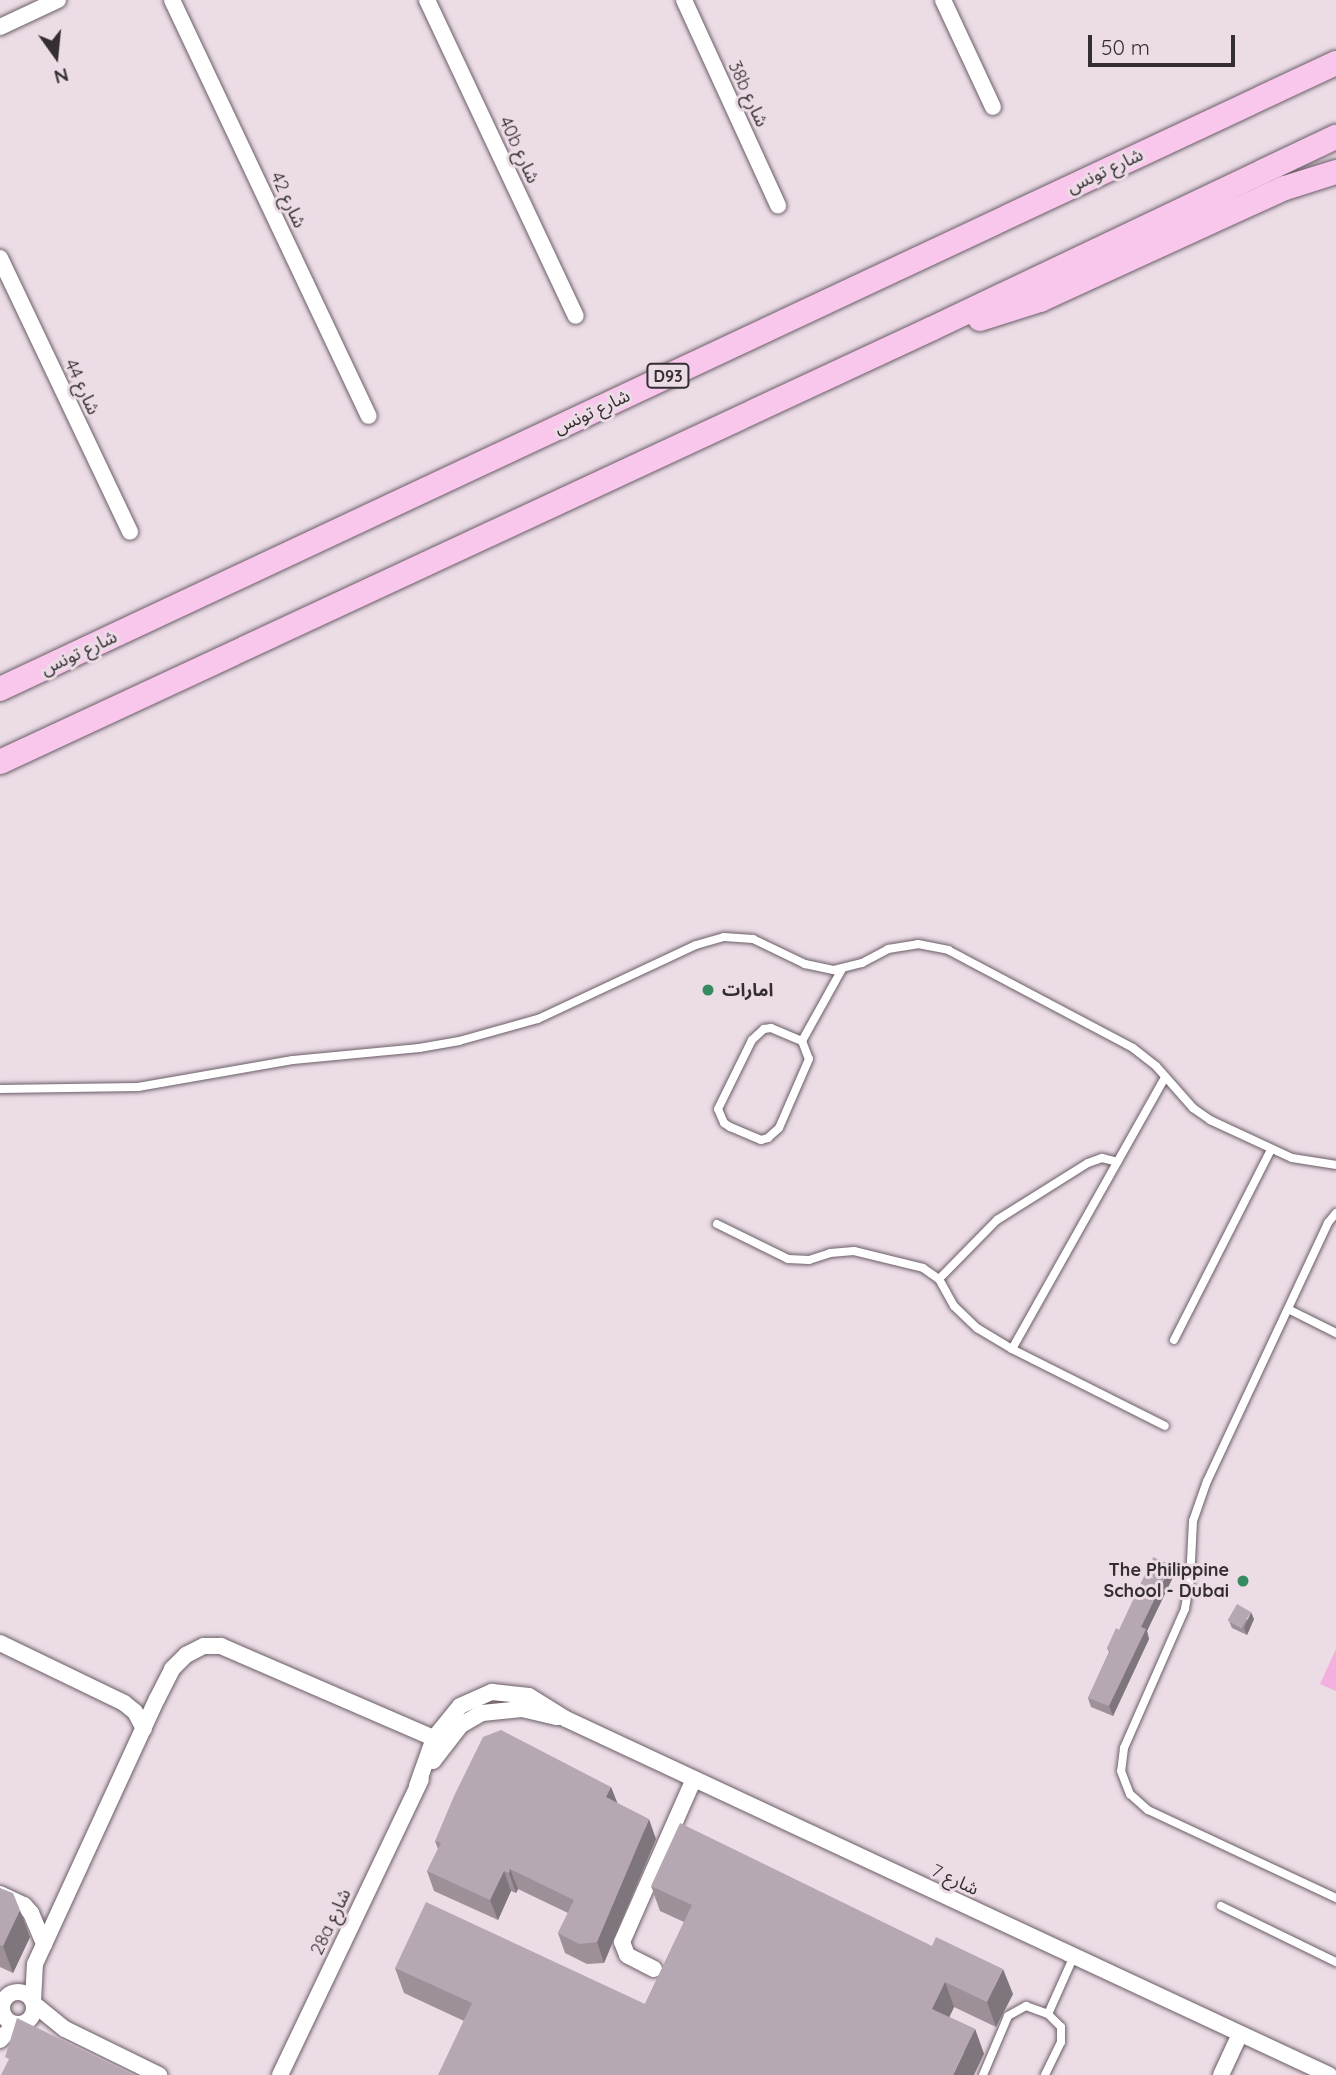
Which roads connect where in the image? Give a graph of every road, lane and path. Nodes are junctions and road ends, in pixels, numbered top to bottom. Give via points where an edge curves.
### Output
1 (58, 0) edge
2 (172, 0) edge
3 (427, 0) edge
4 (684, 0) edge
5 (943, 0) edge
6 (0, 27) edge
7 (1336, 48) edge
8 (1336, 63) edge
9 (1283, 87) junction
10 (993, 107) dead end
11 (1336, 137) edge
12 (1336, 172) edge
13 (778, 205) dead end
14 (0, 258) edge
15 (576, 316) dead end
16 (931, 329) junction
17 (369, 416) dead end
18 (130, 532) dead end
19 (0, 690) edge
20 (0, 762) edge
21 (842, 969) junction
22 (802, 1041) junction
23 (1165, 1078) junction
24 (0, 1089) edge
25 (1270, 1150) junction
26 (1118, 1162) junction
27 (1336, 1165) edge
28 (1336, 1213) edge
29 (717, 1224) dead end
30 (939, 1279) junction
31 (1288, 1309) junction
32 (1336, 1333) edge
33 (1174, 1340) dead end
34 (1012, 1349) junction
35 (1165, 1426) dead end
36 (0, 1643) edge
37 (566, 1719) junction
38 (144, 1729) junction
39 (434, 1738) junction
40 (694, 1779) junction
41 (417, 1786) junction
42 (0, 1894) edge
43 (1336, 1898) edge
44 (1222, 1906) dead end
45 (44, 1944) junction
46 (1074, 1956) junction
47 (1336, 1962) edge
48 (654, 1969) dead end
49 (1, 2003) edge
50 (33, 2003) junction
51 (1048, 2014) junction
52 (21, 2023) junction
53 (65, 2029) junction
54 (1240, 2034) junction
55 (0, 2040) edge
56 (159, 2075) edge
57 (280, 2075) edge
58 (983, 2075) edge
59 (1045, 2075) edge
60 (1221, 2075) edge
61 (1329, 2075) edge

1 - 6 street
2 - 17 street, شارع 42
3 - 15 street, 40b شارع
4 - 13 street, 38b شارع
5 - 10 street
7 - 9 main road
8 - 9 main road, شارع تونس / D93
9 - 19 main road, شارع تونس / D93
11 - 16 main road
12 - 16 main road via 1285,188 1040,300
14 - 18 street, شارع 44
16 - 20 main road
21 - 22 lane
21 - 23 lane via 902,945 940,948 1133,1048
21 - 24 lane via 819,968 753,939 724,937 696,945 538,1018 459,1041 293,1059 138,1087
22 - 22 lane via 809,1052 807,1066 774,1134 753,1138 723,1123 720,1102 757,1033 771,1028
23 - 25 lane via 1210,1120
23 - 26 lane
25 - 27 lane
25 - 33 lane
26 - 30 lane via 1102,1158 1088,1163 997,1220
26 - 34 lane
28 - 31 lane
29 - 30 lane via 788,1259 809,1261 854,1251 915,1265
30 - 34 lane via 968,1321
31 - 32 lane
31 - 43 lane via 1200,1500 1190,1543 1185,1609 1124,1748 1121,1771 1130,1794 1148,1810
34 - 35 lane
36 - 38 street via 124,1703
37 - 39 street, 28a شارع via 529,1696 492,1692 460,1706
37 - 40 street, شارع 7
37 - 41 street, 28a شارع via 508,1709 471,1718 442,1746
38 - 39 street via 179,1661 214,1645
38 - 45 street
39 - 41 street, 28a شارع
40 - 46 street, شارع 7
40 - 48 street via 622,1942 627,1955
41 - 57 street, 28a شارع
42 - 45 street via 24,1905 37,1922
44 - 47 lane
45 - 50 street via 33,1972
46 - 51 lane
46 - 54 street, شارع 7
49 - 50 street via 17,1992
49 - 52 street via 4,2016
50 - 52 street via 34,2011
50 - 53 street
51 - 58 lane via 1031,2006 1012,2012
51 - 59 lane via 1059,2022 1062,2034
52 - 53 street
52 - 55 street
53 - 56 street
54 - 60 street
54 - 61 street, شارع 7

